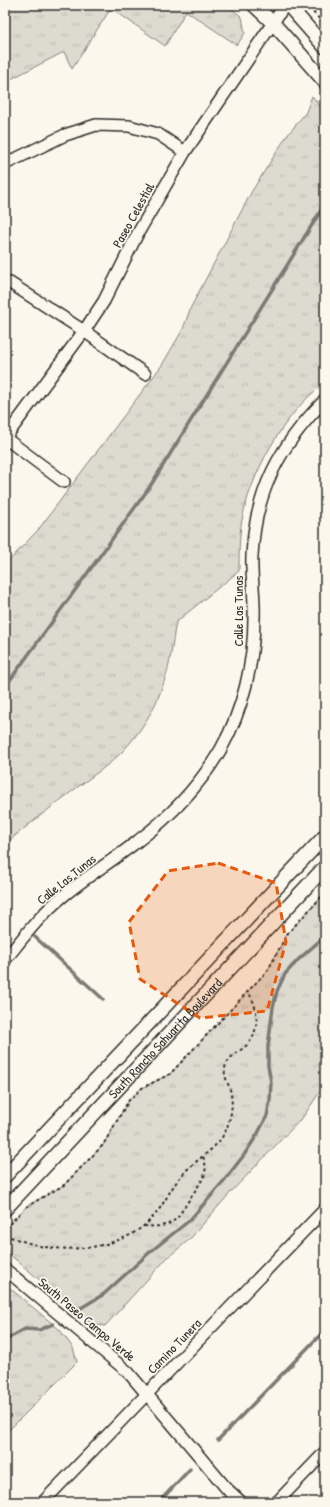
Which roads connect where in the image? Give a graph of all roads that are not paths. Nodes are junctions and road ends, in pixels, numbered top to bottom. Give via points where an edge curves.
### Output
1 (254, 5) edge
2 (285, 5) edge
3 (288, 5) edge
4 (272, 23) junction
5 (325, 47) edge
6 (325, 82) edge
7 (185, 152) junction
8 (5, 164) edge
9 (10, 283) dead end
10 (84, 331) junction
11 (145, 374) dead end
12 (325, 400) edge
13 (5, 438) edge
14 (64, 482) dead end
15 (325, 836) edge
16 (325, 867) edge
17 (5, 960) edge
18 (5, 1176) edge
19 (5, 1209) edge
20 (325, 1209) edge
21 (5, 1268) edge
22 (147, 1394) junction
23 (325, 1452) edge
24 (43, 1502) edge
25 (241, 1502) edge
26 (277, 1502) edge

1 - 4 street
2 - 4 street, Paseo Celestial
3 - 5 street
4 - 6 street
4 - 7 street, Paseo Celestial
7 - 8 street via 158,134 129,126 96,125 65,135
7 - 10 street, Paseo Celestial via 138,233 104,301
9 - 10 street
10 - 11 street
10 - 13 street, Paseo Celestial
12 - 17 street, Calle Las Tunas via 290,439 264,490 254,533 252,557 252,659 240,706 221,748 197,784 172,812 139,841 62,897 27,932
13 - 14 street
15 - 18 street, South Rancho Sahuarita Boulevard
16 - 19 street, South Rancho Sahuarita Boulevard
20 - 22 street, Camino Tunera
21 - 22 street, South Paseo Campo Verde via 105,1351
22 - 24 street, Camino Tunera
22 - 25 street, South Paseo Campo Verde via 227,1489
23 - 26 street

